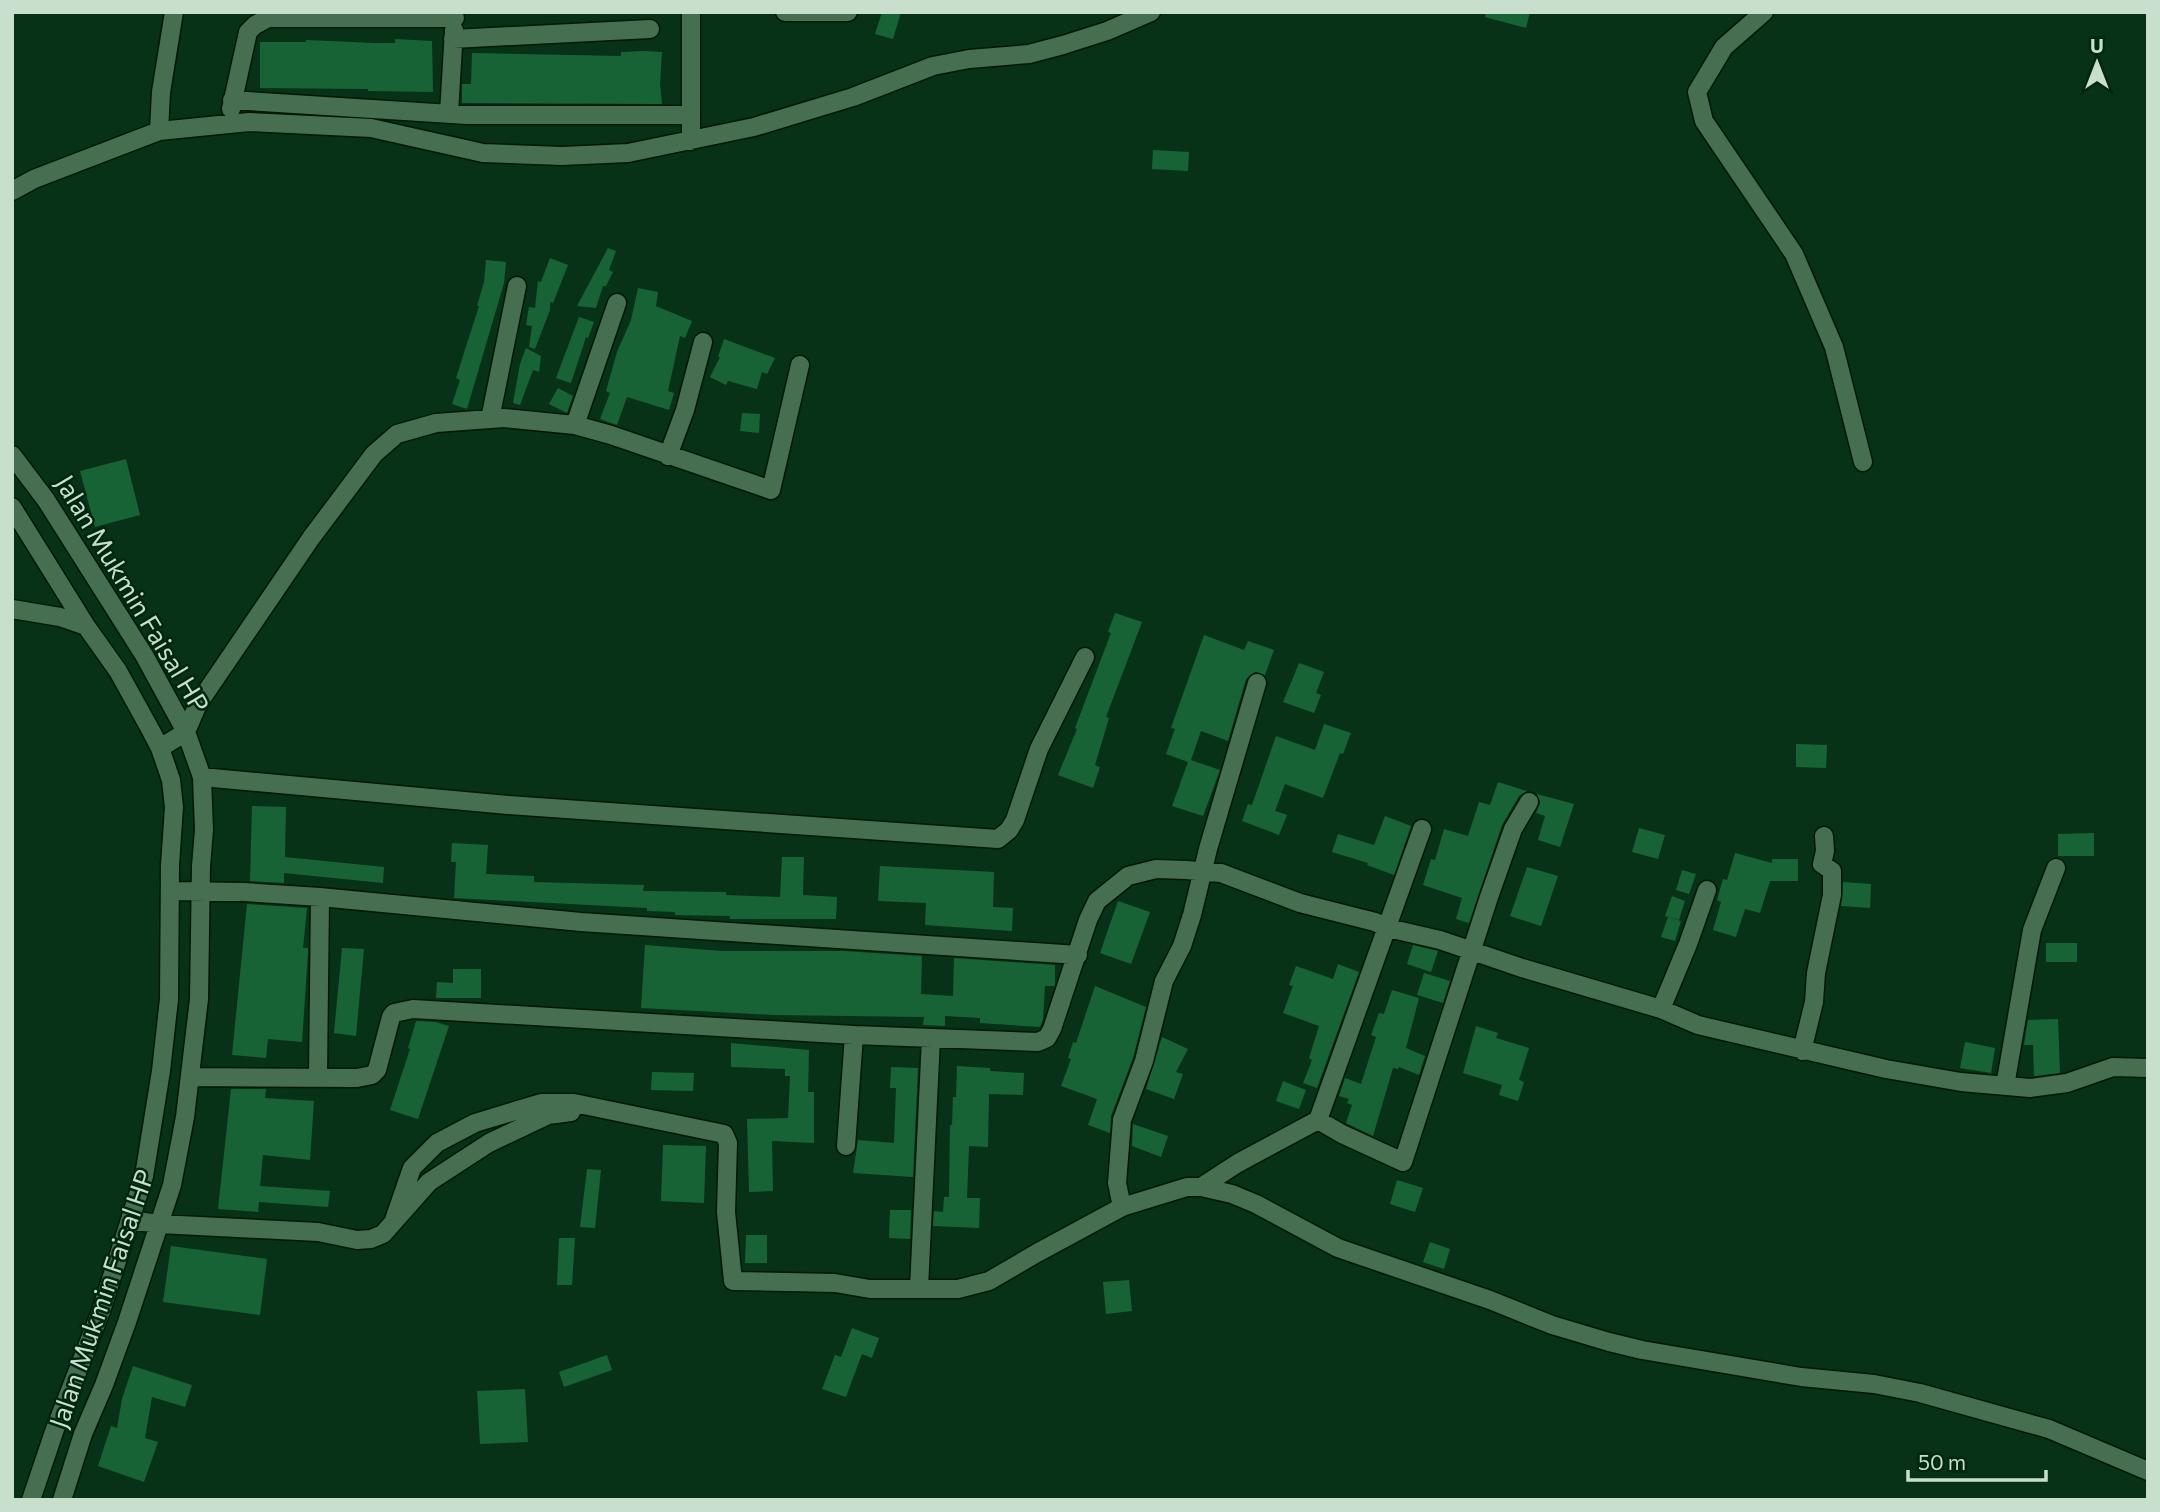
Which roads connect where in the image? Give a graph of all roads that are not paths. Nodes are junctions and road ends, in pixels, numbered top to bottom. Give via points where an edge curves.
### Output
1 (174, 12) edge
2 (693, 12) edge
3 (785, 12) edge
4 (848, 12) edge
5 (1151, 12) edge
6 (1764, 12) edge
7 (366, 15) edge
8 (455, 15) edge
9 (650, 29) dead end
10 (453, 39) junction
11 (232, 100) junction
12 (449, 113) junction
13 (690, 115) junction
14 (228, 124) junction
15 (159, 131) junction
16 (691, 141) junction
17 (12, 191) edge
18 (517, 286) dead end
19 (617, 303) dead end
20 (703, 342) dead end
21 (800, 365) dead end
22 (490, 419) junction
23 (575, 425) junction
24 (12, 455) edge
25 (668, 456) junction
26 (1863, 462) dead end
27 (12, 507) edge
28 (12, 608) edge
29 (86, 626) junction
30 (1086, 657) dead end
31 (1257, 683) dead end
32 (186, 732) junction
33 (160, 748) junction
34 (202, 777) junction
35 (1529, 802) dead end
36 (1422, 829) dead end
37 (1824, 836) dead end
38 (2056, 867) dead end
39 (1203, 872) junction
40 (1707, 890) dead end
41 (171, 891) junction
42 (201, 892) junction
43 (320, 897) junction
44 (1388, 928) junction
45 (1473, 951) junction
46 (1078, 955) junction
47 (1661, 1009) junction
48 (854, 1035) junction
49 (931, 1038) junction
50 (1802, 1051) junction
51 (2148, 1068) edge
52 (318, 1076) junction
53 (190, 1077) junction
54 (2005, 1086) junction
55 (602, 1109) junction
56 (1318, 1120) junction
57 (846, 1146) dead end
58 (1201, 1187) junction
59 (1122, 1207) junction
60 (130, 1220) junction
61 (394, 1220) junction
62 (159, 1224) junction
63 (919, 1288) junction
64 (2148, 1471) edge
65 (31, 1500) edge
66 (62, 1500) edge

1 - 15 street
2 - 13 street
3 - 4 street
5 - 16 street via 1063,45 933,66 853,97
6 - 26 street via 1724,47 1698,92 1704,121 1794,254 1834,347
7 - 8 street
7 - 11 street via 268,18 256,24 248,32
8 - 10 street
9 - 10 street
10 - 12 street
11 - 12 street
11 - 14 street
12 - 13 street
13 - 16 street
14 - 15 street
14 - 16 street via 371,128 483,153 562,156 628,153
15 - 17 street via 34,178
18 - 22 street
19 - 23 street
20 - 25 street
21 - 25 street via 771,490
22 - 23 street
22 - 32 street via 436,423 397,434 373,454 247,630 198,704
23 - 25 street
24 - 32 street, Jalan Mukmin Faisal HP via 46,500 137,644
27 - 29 street, Jalan Mukmin Faisal HP
28 - 29 street
29 - 33 street, Jalan Mukmin Faisal HP via 118,671
30 - 34 street via 1039,749 1015,820 998,839 535,807
31 - 39 street
32 - 33 street
32 - 34 street, Jalan Mukmin Faisal HP
33 - 41 street, Jalan Mukmin Faisal HP via 174,807
34 - 42 street, Jalan Mukmin Faisal HP
35 - 45 street via 1513,829
36 - 44 street
37 - 50 street via 1822,864 1832,871 1832,895
38 - 54 street via 2032,930
39 - 44 street via 1221,873 1300,903
39 - 46 street via 1156,869 1128,876 1097,901
39 - 59 street via 1122,1120 1117,1183
40 - 47 street
41 - 42 street
41 - 60 street, Jalan Mukmin Faisal HP via 169,999 161,1071 144,1176
42 - 43 street
42 - 53 street, Jalan Mukmin Faisal HP via 199,999
43 - 46 street via 581,922
43 - 52 street
44 - 45 street
44 - 56 street
45 - 47 street
45 - 56 street via 1404,1162
46 - 49 street via 1047,1038 1038,1042
47 - 50 street via 1698,1025
48 - 49 street
48 - 52 street via 413,1009 391,1017 372,1075
48 - 57 street
49 - 63 street
50 - 54 street via 1961,1082
51 - 54 street via 2113,1067 2067,1083
52 - 53 street
53 - 62 street, Jalan Mukmin Faisal HP via 172,1185
55 - 61 street via 548,1115 512,1131 429,1182
55 - 61 street via 541,1103 465,1128 437,1143 412,1168
55 - 63 street via 724,1134 733,1281
56 - 58 street
58 - 59 street
58 - 64 street via 1256,1204 1338,1248 1552,1325 1642,1350 1920,1393 2049,1429
59 - 63 street via 989,1281 958,1289
60 - 62 street
60 - 65 street, Jalan Mukmin Faisal HP
61 - 62 street via 383,1234 357,1240 318,1232
62 - 66 street, Jalan Mukmin Faisal HP

